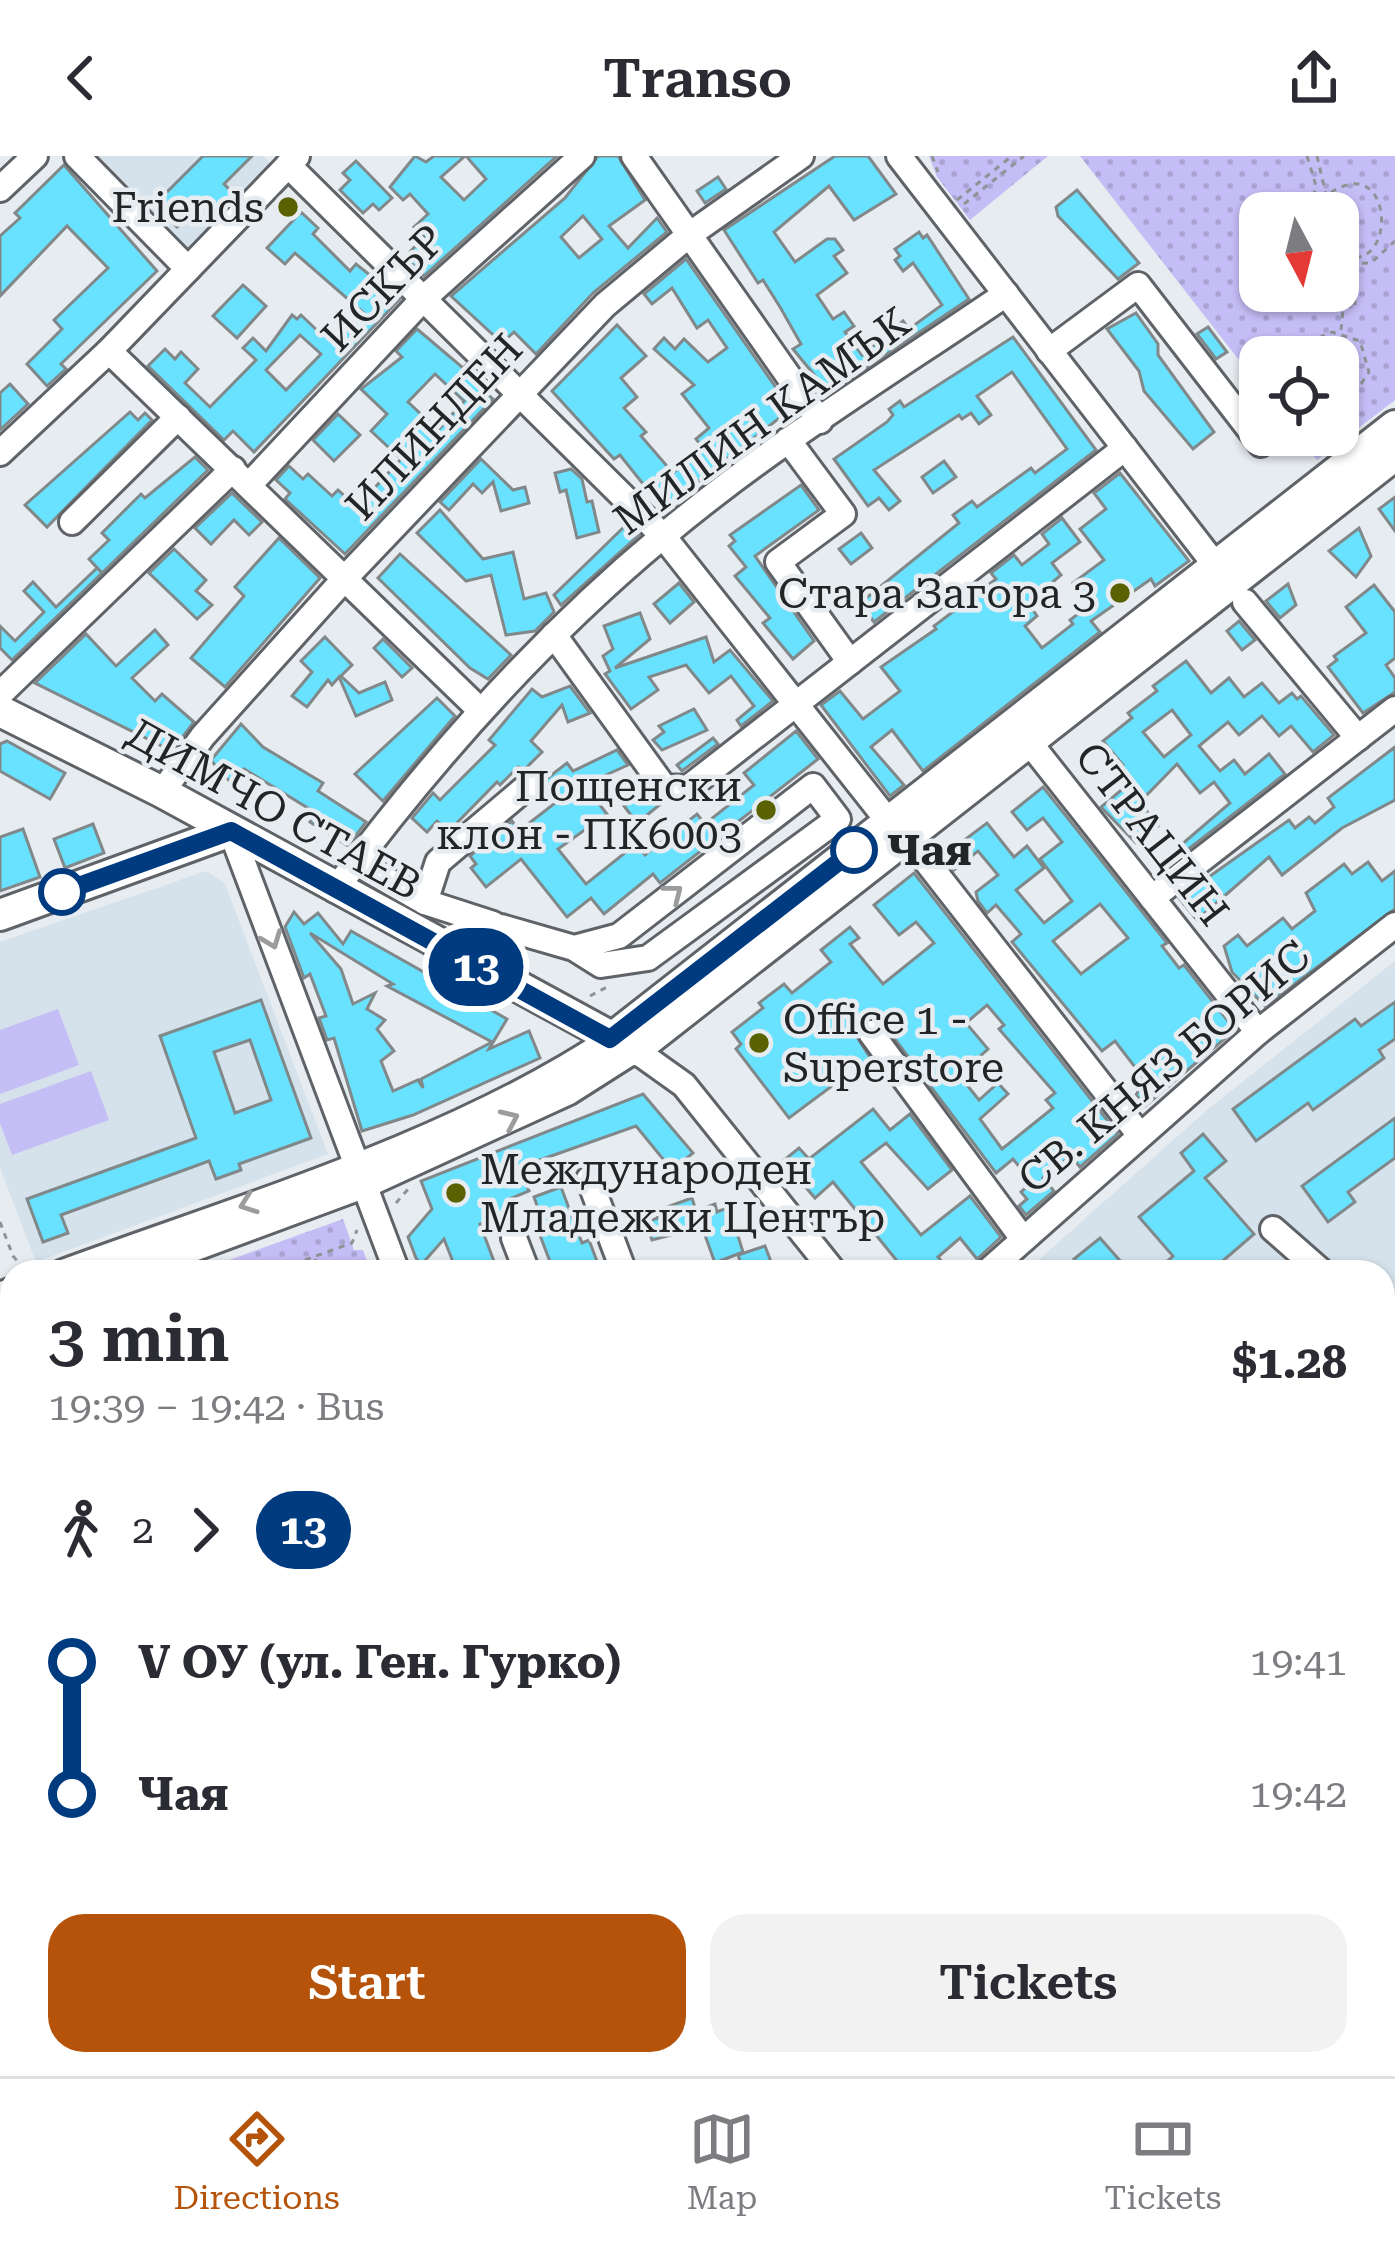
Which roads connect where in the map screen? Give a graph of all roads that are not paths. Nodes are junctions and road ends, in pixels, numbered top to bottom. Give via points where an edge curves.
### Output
1 (35, 156) edge
2 (76, 156) edge
3 (583, 156) edge
4 (634, 156) edge
5 (801, 156) edge
6 (898, 156) edge
7 (292, 161) edge
8 (0, 189) edge
9 (689, 235) junction
10 (188, 269) junction
11 (1006, 294) junction
12 (423, 299) junction
13 (1049, 350) junction
14 (109, 351) junction
15 (520, 391) junction
16 (1239, 414) edge
17 (178, 417) junction
18 (820, 421) junction
19 (1395, 426) edge
20 (788, 440) junction
21 (1125, 448) junction
22 (0, 454) edge
23 (1395, 455) edge
24 (242, 477) junction
25 (72, 522) dead end
26 (663, 536) junction
27 (1216, 566) junction
28 (347, 576) junction
29 (1245, 602) dead end
30 (554, 635) junction
31 (850, 662) junction
32 (0, 694) edge
33 (796, 704) junction
34 (1395, 709) edge
35 (480, 710) junction
36 (0, 711) edge
37 (1358, 738) junction
38 (1029, 742) junction
39 (529, 784) dead end
40 (162, 792) junction
41 (889, 822) junction
42 (231, 831) junction
43 (923, 857) dead end
44 (355, 862) junction
45 (335, 890) junction
46 (1152, 898) junction
47 (424, 902) junction
48 (0, 915) edge
49 (1395, 925) edge
50 (501, 927) junction
51 (441, 948) junction
52 (574, 949) junction
53 (1258, 1032) junction
54 (871, 1033) dead end
55 (623, 1044) junction
56 (1139, 1134) junction
57 (362, 1174) junction
58 (589, 1179) dead end
59 (1273, 1229) dead end
60 (514, 1238) dead end
61 (1023, 1239) junction
62 (100, 1260) edge
63 (159, 1260) edge
64 (393, 1260) edge
65 (522, 1260) edge
66 (619, 1260) edge
67 (824, 1260) edge
68 (999, 1260) edge
69 (1308, 1260) edge

1 - 8 street
2 - 10 street
3 - 12 street, ИСКЪР
4 - 9 street
5 - 9 street, ИЛИНДЕН
6 - 11 street
7 - 10 street
7 - 12 street
9 - 15 street, ИЛИНДЕН
9 - 18 street
10 - 14 street
11 - 13 street
11 - 18 street, МИЛИН КАМЪК
12 - 15 street
12 - 24 street, ИСКЪР
13 - 16 street via 1138,285
13 - 21 street
14 - 17 street
14 - 22 street
15 - 26 street
15 - 28 street, ИЛИНДЕН
17 - 24 street
17 - 25 street
18 - 20 street, МИЛИН КАМЪК
19 - 27 main road
20 - 26 street, МИЛИН КАМЪК
20 - 31 street via 843,514 778,562
21 - 27 street
21 - 31 street
23 - 38 main road
24 - 28 street
24 - 32 street, ИСКЪР
26 - 30 street, МИЛИН КАМЪК
26 - 33 street
27 - 41 main road
28 - 35 street
28 - 40 street, ИЛИНДЕН
29 - 37 street
30 - 33 street via 664,787 688,788
30 - 35 street, МИЛИН КАМЪК
31 - 33 street
33 - 41 street
34 - 37 street
35 - 44 street, МИЛИН КАМЪК
36 - 40 main road, ДИМЧО СТАЕВ
37 - 46 street
38 - 46 street, СТРАЦИН
38 - 55 main road
39 - 47 street via 438,862
40 - 42 main road, ДИМЧО СТАЕВ
41 - 55 main road
42 - 45 main road, ДИМЧО СТАЕВ
42 - 48 main road
42 -> 57 street
43 - 56 street
44 - 45 street, МИЛИН КАМЪК
44 - 47 street
45 - 51 main road, ДИМЧО СТАЕВ
46 - 53 street, СТРАЦИН
47 - 50 street
49 - 53 street, СВ. КНЯЗ БОРИС
50 - 51 street via 471,931
50 - 52 street
51 - 55 main road, ДИМЧО СТАЕВ
52 -> 52 street via 619,936 813,785 838,819 648,958 602,965
53 - 56 street, СВ. КНЯЗ БОРИС
54 - 61 street
55 - 57 street via 569,1092
55 - 67 street via 684,1085
56 - 61 street, СВ. КНЯЗ БОРИС
57 -> 62 street
57 - 63 street
57 - 64 street
58 - 66 street
59 - 69 street
60 - 65 street
61 - 68 street, СВ. КНЯЗ БОРИС

